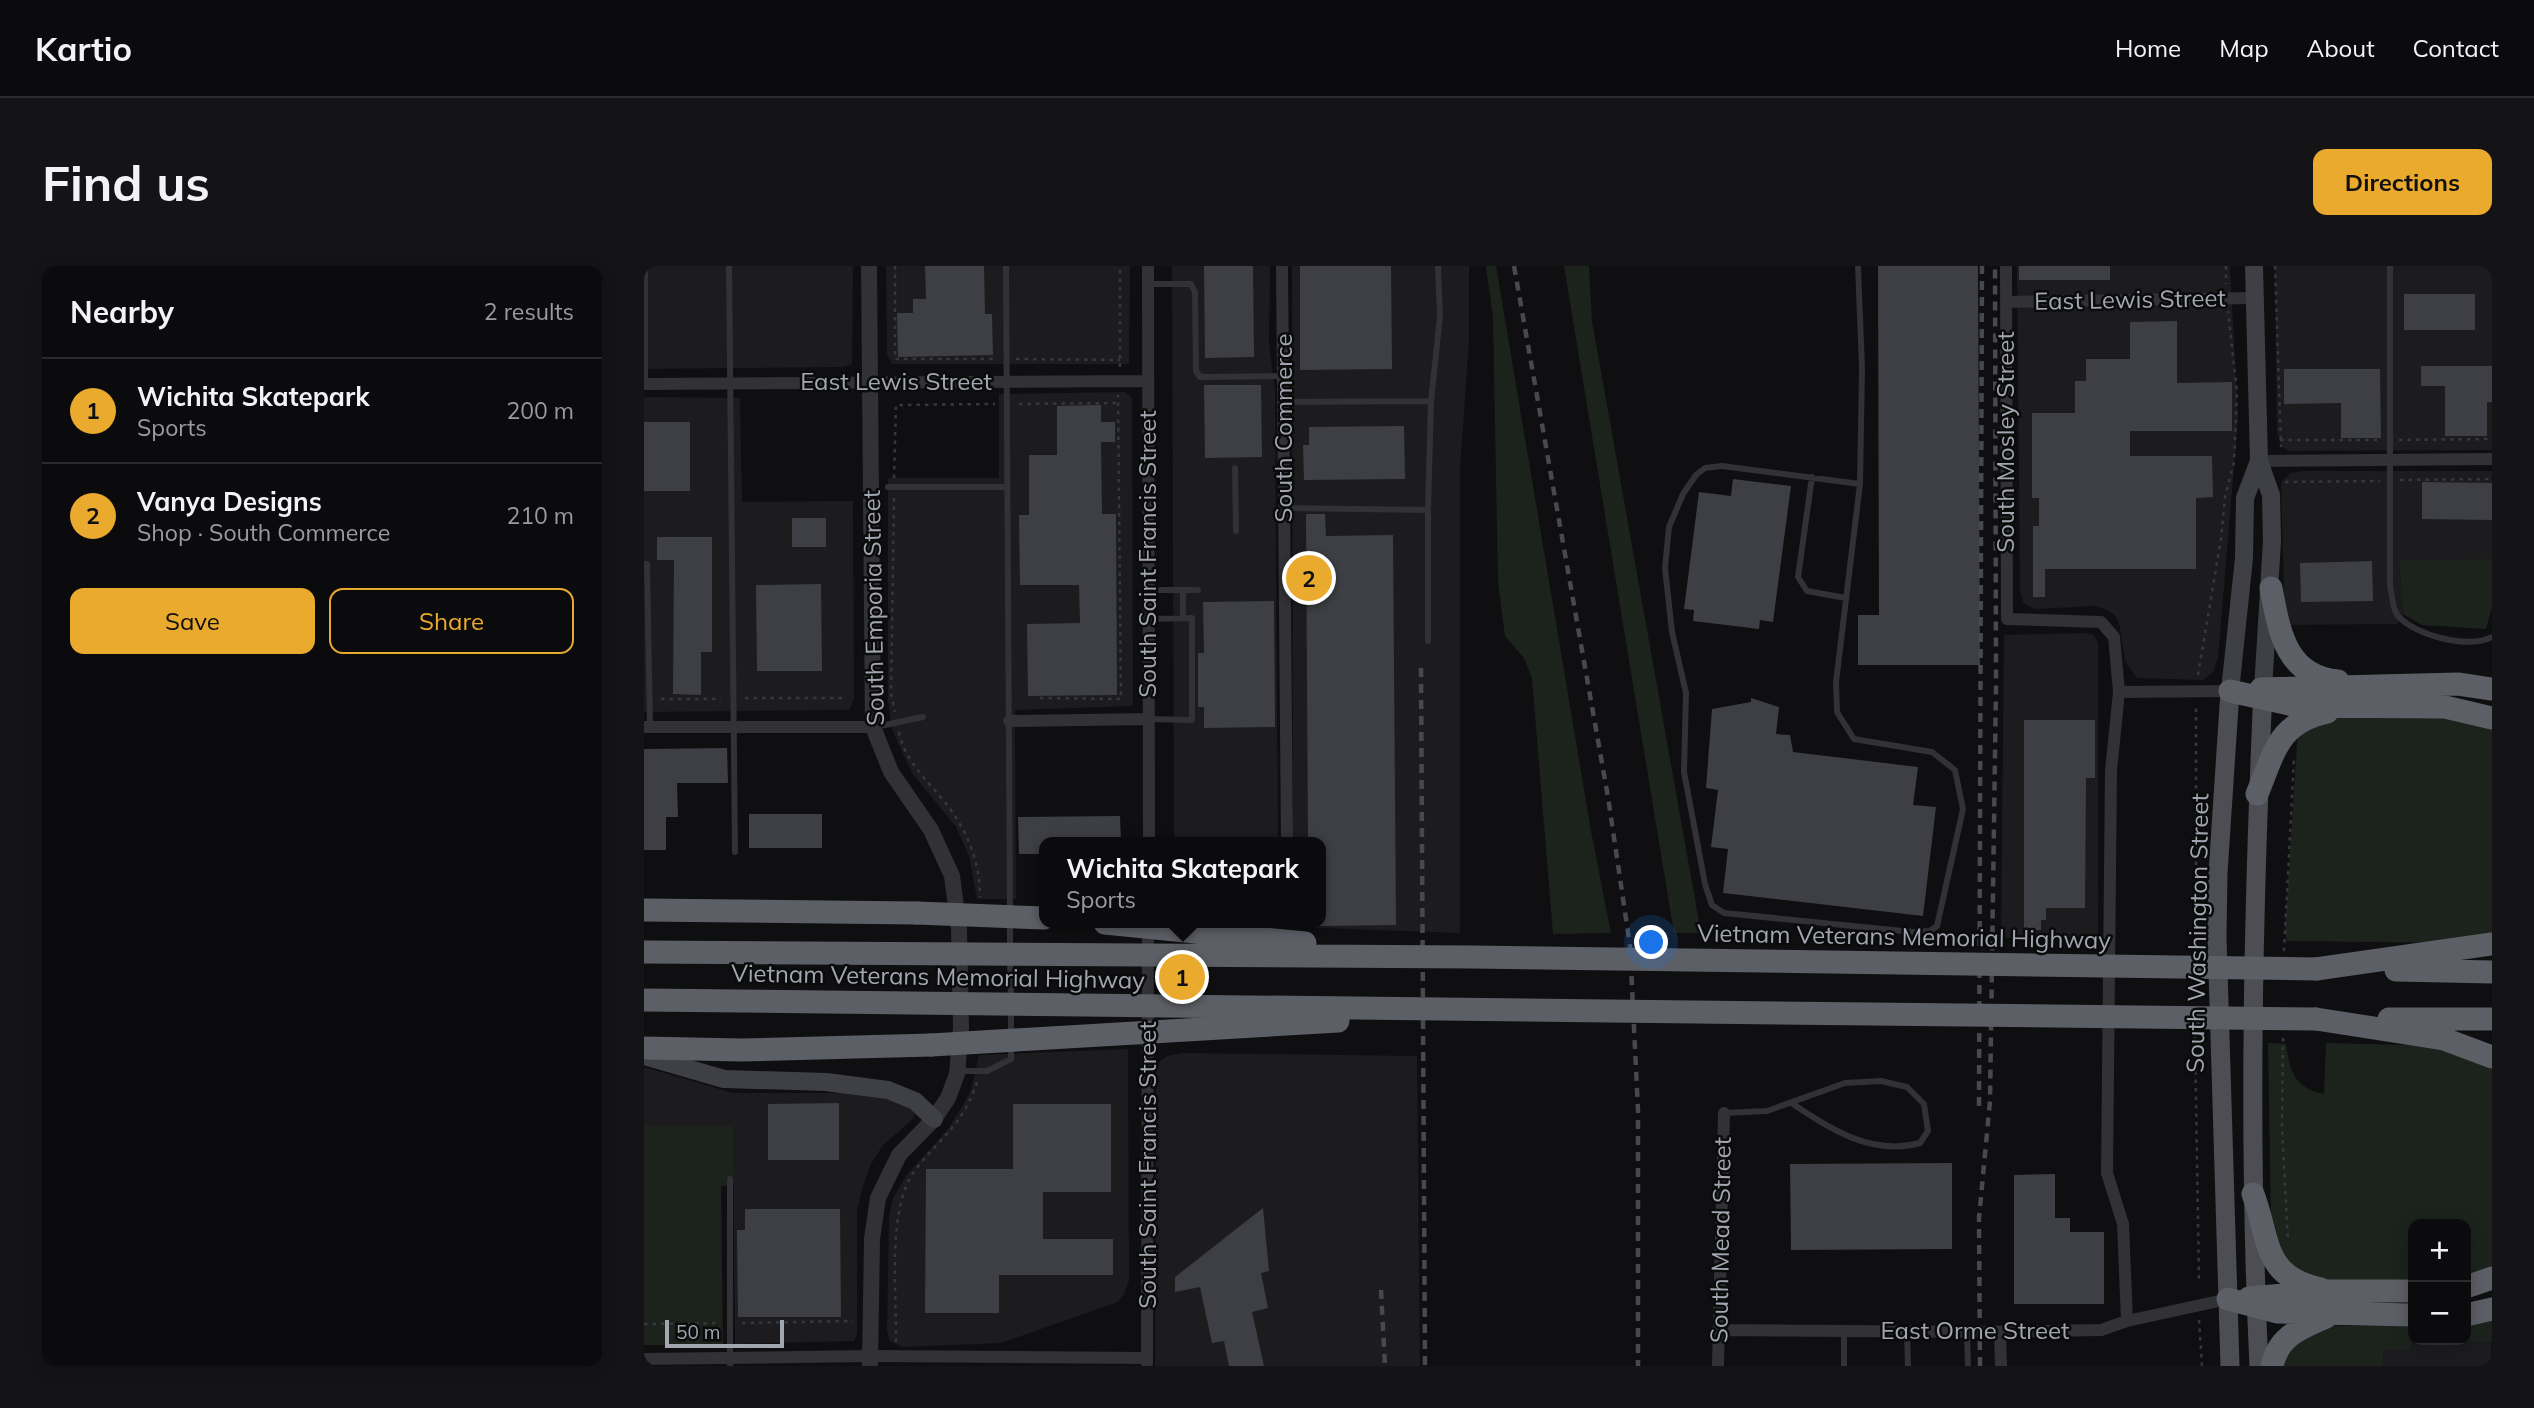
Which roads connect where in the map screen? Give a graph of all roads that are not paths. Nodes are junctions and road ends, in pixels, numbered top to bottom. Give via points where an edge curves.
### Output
1 (645, 266) edge
2 (729, 266) edge
3 (870, 266) edge
4 (1006, 266) edge
5 (1147, 266) edge
6 (1282, 266) edge
7 (1438, 266) edge
8 (1858, 266) edge
9 (2006, 266) edge
10 (2254, 266) edge
11 (2390, 266) edge
12 (1148, 284) junction
13 (2254, 298) junction
14 (2006, 302) junction
15 (1283, 376) junction
16 (1148, 381) junction
17 (870, 382) junction
18 (1005, 382) junction
19 (728, 383) junction
20 (645, 384) edge
21 (1431, 401) junction
22 (1283, 402) junction
23 (2492, 459) edge
24 (2391, 460) junction
25 (2259, 461) junction
26 (1235, 468) dead end
27 (1812, 477) junction
28 (1860, 484) junction
29 (891, 487) road end
30 (1007, 487) junction
31 (1284, 509) junction
32 (1428, 510) junction
33 (1236, 531) dead end
34 (644, 564) edge
35 (2271, 588) junction
36 (1149, 590) junction
37 (1183, 590) junction
38 (1198, 590) dead end
39 (1846, 598) junction
40 (1183, 618) junction
41 (1149, 619) junction
42 (2492, 637) edge
43 (1428, 640) dead end
44 (2404, 685) junction
45 (2492, 689) edge
46 (2230, 691) junction
47 (2119, 692) junction
48 (2263, 694) junction
49 (2351, 706) junction
50 (923, 717) dead end
51 (2492, 718) edge
52 (1149, 719) junction
53 (1009, 721) junction
54 (647, 727) edge
55 (733, 727) junction
56 (873, 727) junction
57 (2257, 794) junction
58 (1149, 837) edge
59 (1287, 837) edge
60 (735, 852) dead end
61 (644, 899) edge
62 (655, 910) edge
63 (1039, 918) edge
64 (1148, 928) edge
65 (1159, 928) edge
66 (2492, 944) edge
67 (644, 952) edge
68 (1472, 957) junction
69 (2316, 969) junction
70 (2492, 972) edge
71 (644, 999) edge
72 (1466, 1009) junction
73 (2316, 1019) junction
74 (2492, 1019) edge
75 (644, 1048) edge
76 (644, 1056) edge
77 (2492, 1057) edge
78 (957, 1070) junction
79 (1793, 1104) junction
80 (1724, 1113) joint
81 (934, 1119) junction
82 (730, 1178) dead end
83 (2253, 1194) junction
84 (2492, 1278) edge
85 (2471, 1285) edge
86 (2330, 1291) junction
87 (2408, 1291) edge
88 (2228, 1299) junction
89 (2256, 1302) junction
90 (2492, 1309) edge
91 (2332, 1314) junction
92 (2471, 1314) edge
93 (2408, 1315) edge
94 (2127, 1321) junction
95 (1718, 1330) junction
96 (1844, 1331) junction
97 (1907, 1332) junction
98 (1967, 1332) junction
99 (2000, 1332) junction
100 (644, 1359) edge
101 (870, 1361) edge
102 (730, 1362) edge
103 (1147, 1362) edge
104 (1718, 1366) edge
105 (1844, 1366) edge
106 (1908, 1366) edge
107 (1968, 1366) edge
108 (2001, 1366) edge
109 (2230, 1366) edge
110 (2259, 1366) edge
111 (2272, 1366) edge

1 - 20 lane
2 - 19 lane
3 - 17 street, South Emporia Street
4 - 18 lane
5 - 12 street, South Saint Francis Street
6 - 15 street, South Commerce
7 - 21 lane via 1440,316
8 - 28 lane
9 - 14 street, South Mosley Street
10 - 13 main road, South Washington Street
11 - 24 lane
12 - 15 lane via 1191,284 1200,377
12 - 16 street, South Saint Francis Street
13 - 14 street, East Lewis Street
13 - 25 main road, South Washington Street
14 - 47 street, South Mosley Street via 2007,619 2101,622 2114,636
15 - 22 street, South Commerce
16 - 18 street, East Lewis Street
16 - 36 street, South Saint Francis Street
17 - 18 street, East Lewis Street
17 - 19 street, East Lewis Street
17 - 56 street, South Emporia Street
18 - 30 lane
19 - 20 street, East Lewis Street
19 - 55 lane
21 - 22 lane
21 - 32 lane
22 - 31 street, South Commerce
23 - 24 street
24 - 25 street
24 - 42 lane via 2390,585 2396,614 2411,627 2445,638 2482,642
25 - 35 main road, South Washington Street via 2271,495
25 - 46 main road, South Washington Street via 2245,498 2244,558
26 - 33 lane
27 - 28 lane
27 - 39 lane via 1797,577 1807,592
27 - 39 lane via 1705,468 1683,494 1668,527 1665,568 1672,632 1686,693 1684,772 1705,884 1713,905 1724,913 1930,931 1937,926 1963,809 1955,770 1932,752 1854,739 1837,712
28 - 39 lane
29 - 30 lane
30 - 53 lane
31 - 32 lane
31 - 59 street, South Commerce
32 - 43 lane
34 - 54 lane
35 - 44 highway via 2281,638 2306,669 2333,681
35 - 48 main road, South Washington Street
36 - 37 lane
36 - 41 street, South Saint Francis Street
37 - 38 lane
37 - 40 lane
40 - 41 lane
40 - 52 lane via 1192,618 1192,720
41 - 52 street, South Saint Francis Street
44 - 45 highway
44 - 48 highway
46 - 47 street
46 - 48 highway
46 - 88 main road, South Washington Street via 2217,886
47 - 94 street via 2111,771 2108,1173 2123,1224
48 - 49 highway via 2298,706
48 - 57 main road, South Washington Street
49 - 51 highway via 2445,707
49 - 57 highway via 2293,724 2281,736
50 - 56 lane
52 - 53 street
52 - 58 street, South Saint Francis Street
53 - 78 lane via 1011,1059 987,1071
54 - 55 street
55 - 56 street
55 - 60 lane
56 - 78 street, South Emporia Street via 891,772 931,830 952,876 961,982
57 - 83 main road, South Washington Street
61 - 62 highway
62 - 63 highway, bridge
64 - 103 street, South Saint Francis Street
65 - 68 highway, bridge
66 - 69 highway
67 - 68 highway, Vietnam Veterans Memorial Highway, bridge
68 - 69 highway, Vietnam Veterans Memorial Highway, bridge
69 - 70 highway, Vietnam Veterans Memorial Highway
71 - 72 highway, Vietnam Veterans Memorial Highway, bridge
72 - 73 highway, Vietnam Veterans Memorial Highway, bridge
72 - 75 highway, bridge via 1307,1024 931,1045
73 - 74 highway, Vietnam Veterans Memorial Highway
73 - 77 highway via 2444,1039
76 - 81 main road via 724,1079 826,1082 888,1090 915,1101
78 - 81 street, South Emporia Street via 948,1098
79 - 79 lane via 1846,1083 1881,1081 1907,1087 1924,1104 1928,1130 1920,1143 1885,1148 1831,1130
79 - 80 lane
80 - 95 street, South Mead Street
81 - 101 street, South Emporia Street via 898,1155 878,1198 872,1239
82 - 102 lane
83 - 86 highway via 2269,1253 2278,1268 2306,1286
83 - 89 main road, South Washington Street
84 - 85 highway
86 - 87 highway
86 - 89 highway
88 - 89 highway
88 - 94 street, East Orme Street
88 - 109 main road, South Washington Street
89 - 91 highway via 2277,1312
89 - 110 main road, South Washington Street
90 - 92 highway
91 - 93 highway
91 - 111 highway via 2295,1330 2278,1349
94 - 99 street, East Orme Street via 2101,1329
95 - 96 street, East Orme Street
95 - 104 street, South Mead Street
96 - 97 street, East Orme Street
96 - 105 lane
97 - 98 street, East Orme Street
97 - 106 lane
98 - 99 street, East Orme Street
98 - 107 lane
99 - 108 street
100 - 102 street
101 - 102 street
101 - 103 street via 896,1356

